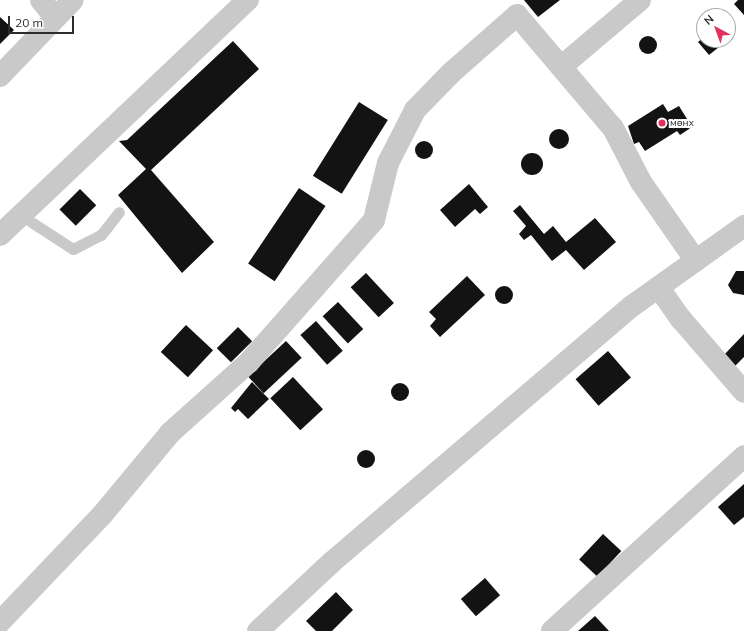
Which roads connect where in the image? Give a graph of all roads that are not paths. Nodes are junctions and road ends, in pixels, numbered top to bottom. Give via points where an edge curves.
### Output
1 (41, 0) edge
2 (73, 0) edge
3 (248, 0) edge
4 (640, 0) edge
5 (55, 17) junction
6 (562, 66) junction
7 (0, 76) edge
8 (119, 212) dead end
9 (19, 214) junction
10 (744, 226) edge
11 (0, 236) edge
12 (696, 261) junction
13 (659, 288) junction
14 (744, 392) edge
15 (744, 456) edge
16 (0, 622) edge
17 (258, 631) edge
18 (552, 631) edge

1 - 5 street
2 - 5 street
3 - 9 street via 137,102 64,177
4 - 6 street
5 - 7 street
6 - 12 street via 613,128 641,182
6 - 16 street via 517,15 451,73 415,110 388,163 374,220 249,362 170,433 102,515
8 - 9 lane via 101,235 74,249
9 - 11 street
10 - 12 street
12 - 13 street
13 - 14 street via 680,319
13 - 17 street via 632,306 344,552
15 - 18 street

